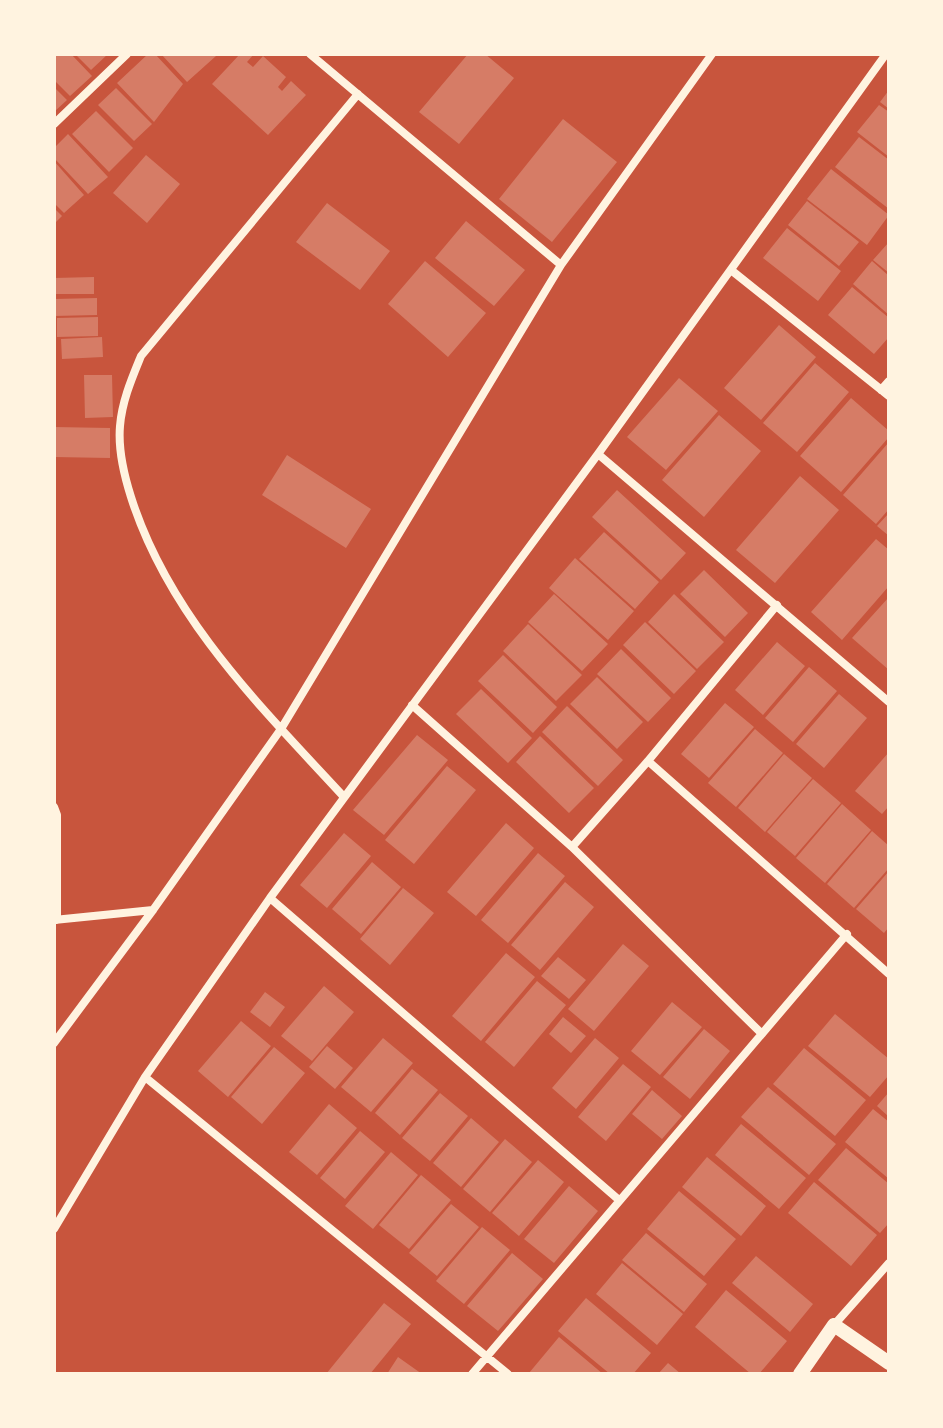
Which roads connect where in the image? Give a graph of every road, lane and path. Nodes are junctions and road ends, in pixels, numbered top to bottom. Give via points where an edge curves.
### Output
1 (127, 54) edge
2 (310, 54) edge
3 (886, 54) edge
4 (711, 55) edge
5 (358, 94) junction
6 (54, 124) edge
7 (561, 265) junction
8 (731, 270) junction
9 (889, 381) edge
10 (881, 390) junction
11 (889, 396) edge
12 (598, 454) junction
13 (777, 605) junction
14 (889, 702) edge
15 (412, 705) junction
16 (281, 729) junction
17 (648, 761) junction
18 (344, 797) junction
19 (54, 807) edge
20 (572, 847) junction
21 (270, 898) junction
22 (153, 910) junction
23 (56, 920) edge
24 (847, 934) junction
25 (889, 974) edge
26 (762, 1034) junction
27 (54, 1043) edge
28 (145, 1077) junction
29 (619, 1200) junction
30 (54, 1229) edge
31 (889, 1263) edge
32 (834, 1325) junction
33 (486, 1355) junction
34 (889, 1363) edge
35 (472, 1374) edge
36 (508, 1374) edge
37 (800, 1374) edge

1 - 6 street
2 - 5 street
3 - 8 street
4 - 7 street
5 - 7 street
5 - 16 street via 141,356 120,427 123,472 159,564 192,622
7 - 16 street
8 - 10 street
8 - 12 street
9 - 10 street
10 - 11 street
12 - 13 street
12 - 15 street
13 - 14 street
13 - 17 street
15 - 18 street
15 - 20 street
16 - 18 street
16 - 22 street
17 - 20 street
17 - 24 street
18 - 21 street
19 - 23 street
20 - 26 street
21 - 28 street
21 - 29 street
22 - 23 street
22 - 27 street
24 - 25 street
24 - 26 street
26 - 29 street
28 - 30 street
28 - 33 street
29 - 33 street
31 - 32 street
32 - 34 street
32 - 37 street
33 - 35 street
33 - 36 street

